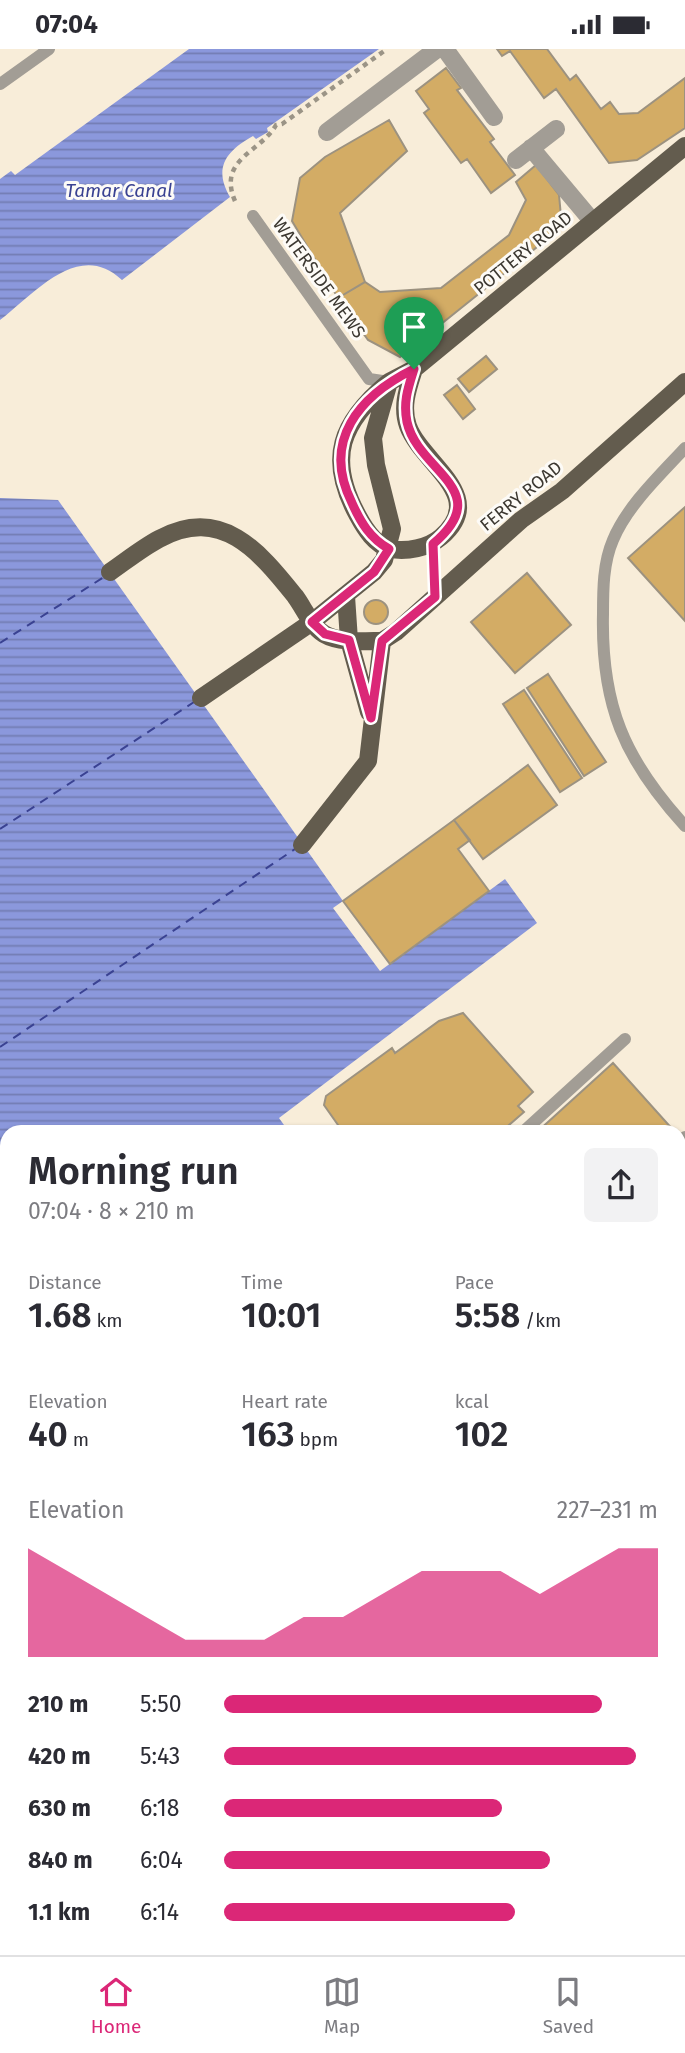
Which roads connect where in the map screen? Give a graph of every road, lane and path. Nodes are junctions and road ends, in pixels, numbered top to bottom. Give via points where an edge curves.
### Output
1 (50, 49) edge
2 (387, 49) edge
3 (437, 49) edge
4 (445, 49) edge
5 (0, 84) edge
6 (494, 117) dead end
7 (276, 125) junction
8 (556, 129) dead end
9 (267, 130) dead end
10 (327, 132) dead end
11 (685, 146) edge
12 (531, 148) junction
13 (516, 160) dead end
14 (234, 201) dead end
15 (253, 216) dead end
16 (593, 222) junction
17 (414, 369) junction
18 (389, 382) junction
19 (685, 382) edge
20 (685, 448) edge
21 (433, 544) junction
22 (389, 549) junction
23 (110, 572) dead end
24 (346, 596) junction
25 (435, 597) junction
26 (307, 625) junction
27 (349, 640) junction
28 (382, 641) junction
29 (201, 698) dead end
30 (371, 718) junction
31 (685, 826) edge
32 (302, 845) dead end
33 (625, 1039) dead end
34 (531, 1125) edge

1 - 5 lane
2 - 7 path
3 - 10 street
4 - 6 street
7 - 9 path
7 - 14 path via 239,159 230,189
8 - 12 street
11 - 16 main road, POTTERY ROAD
12 - 13 street
12 - 16 street, POTTERY ROAD
15 - 18 lane, WATERSIDE MEWS via 369,379
16 - 17 main road, POTTERY ROAD
17 - 18 main road, POTTERY ROAD
17 - 21 main road via 404,400 408,425 416,442 454,485 458,506 449,530
18 - 22 main road via 373,438 392,529
18 - 22 main road, POTTERY ROAD via 351,421 339,453 344,488 359,517 374,540
19 - 25 main road, FERRY ROAD
20 - 31 lane via 613,540 604,578 602,628 608,688 622,737 646,781
21 - 22 main road
21 - 25 lane
22 - 24 main road via 374,572
23 - 26 main road via 159,538 190,528 213,528 235,534 254,549 296,597
24 - 26 main road
24 - 27 main road
25 - 28 main road, FERRY ROAD
26 - 27 main road
26 - 29 main road
27 - 28 main road
27 - 30 main road
28 - 30 main road
30 - 32 main road via 368,761
33 - 34 lane

